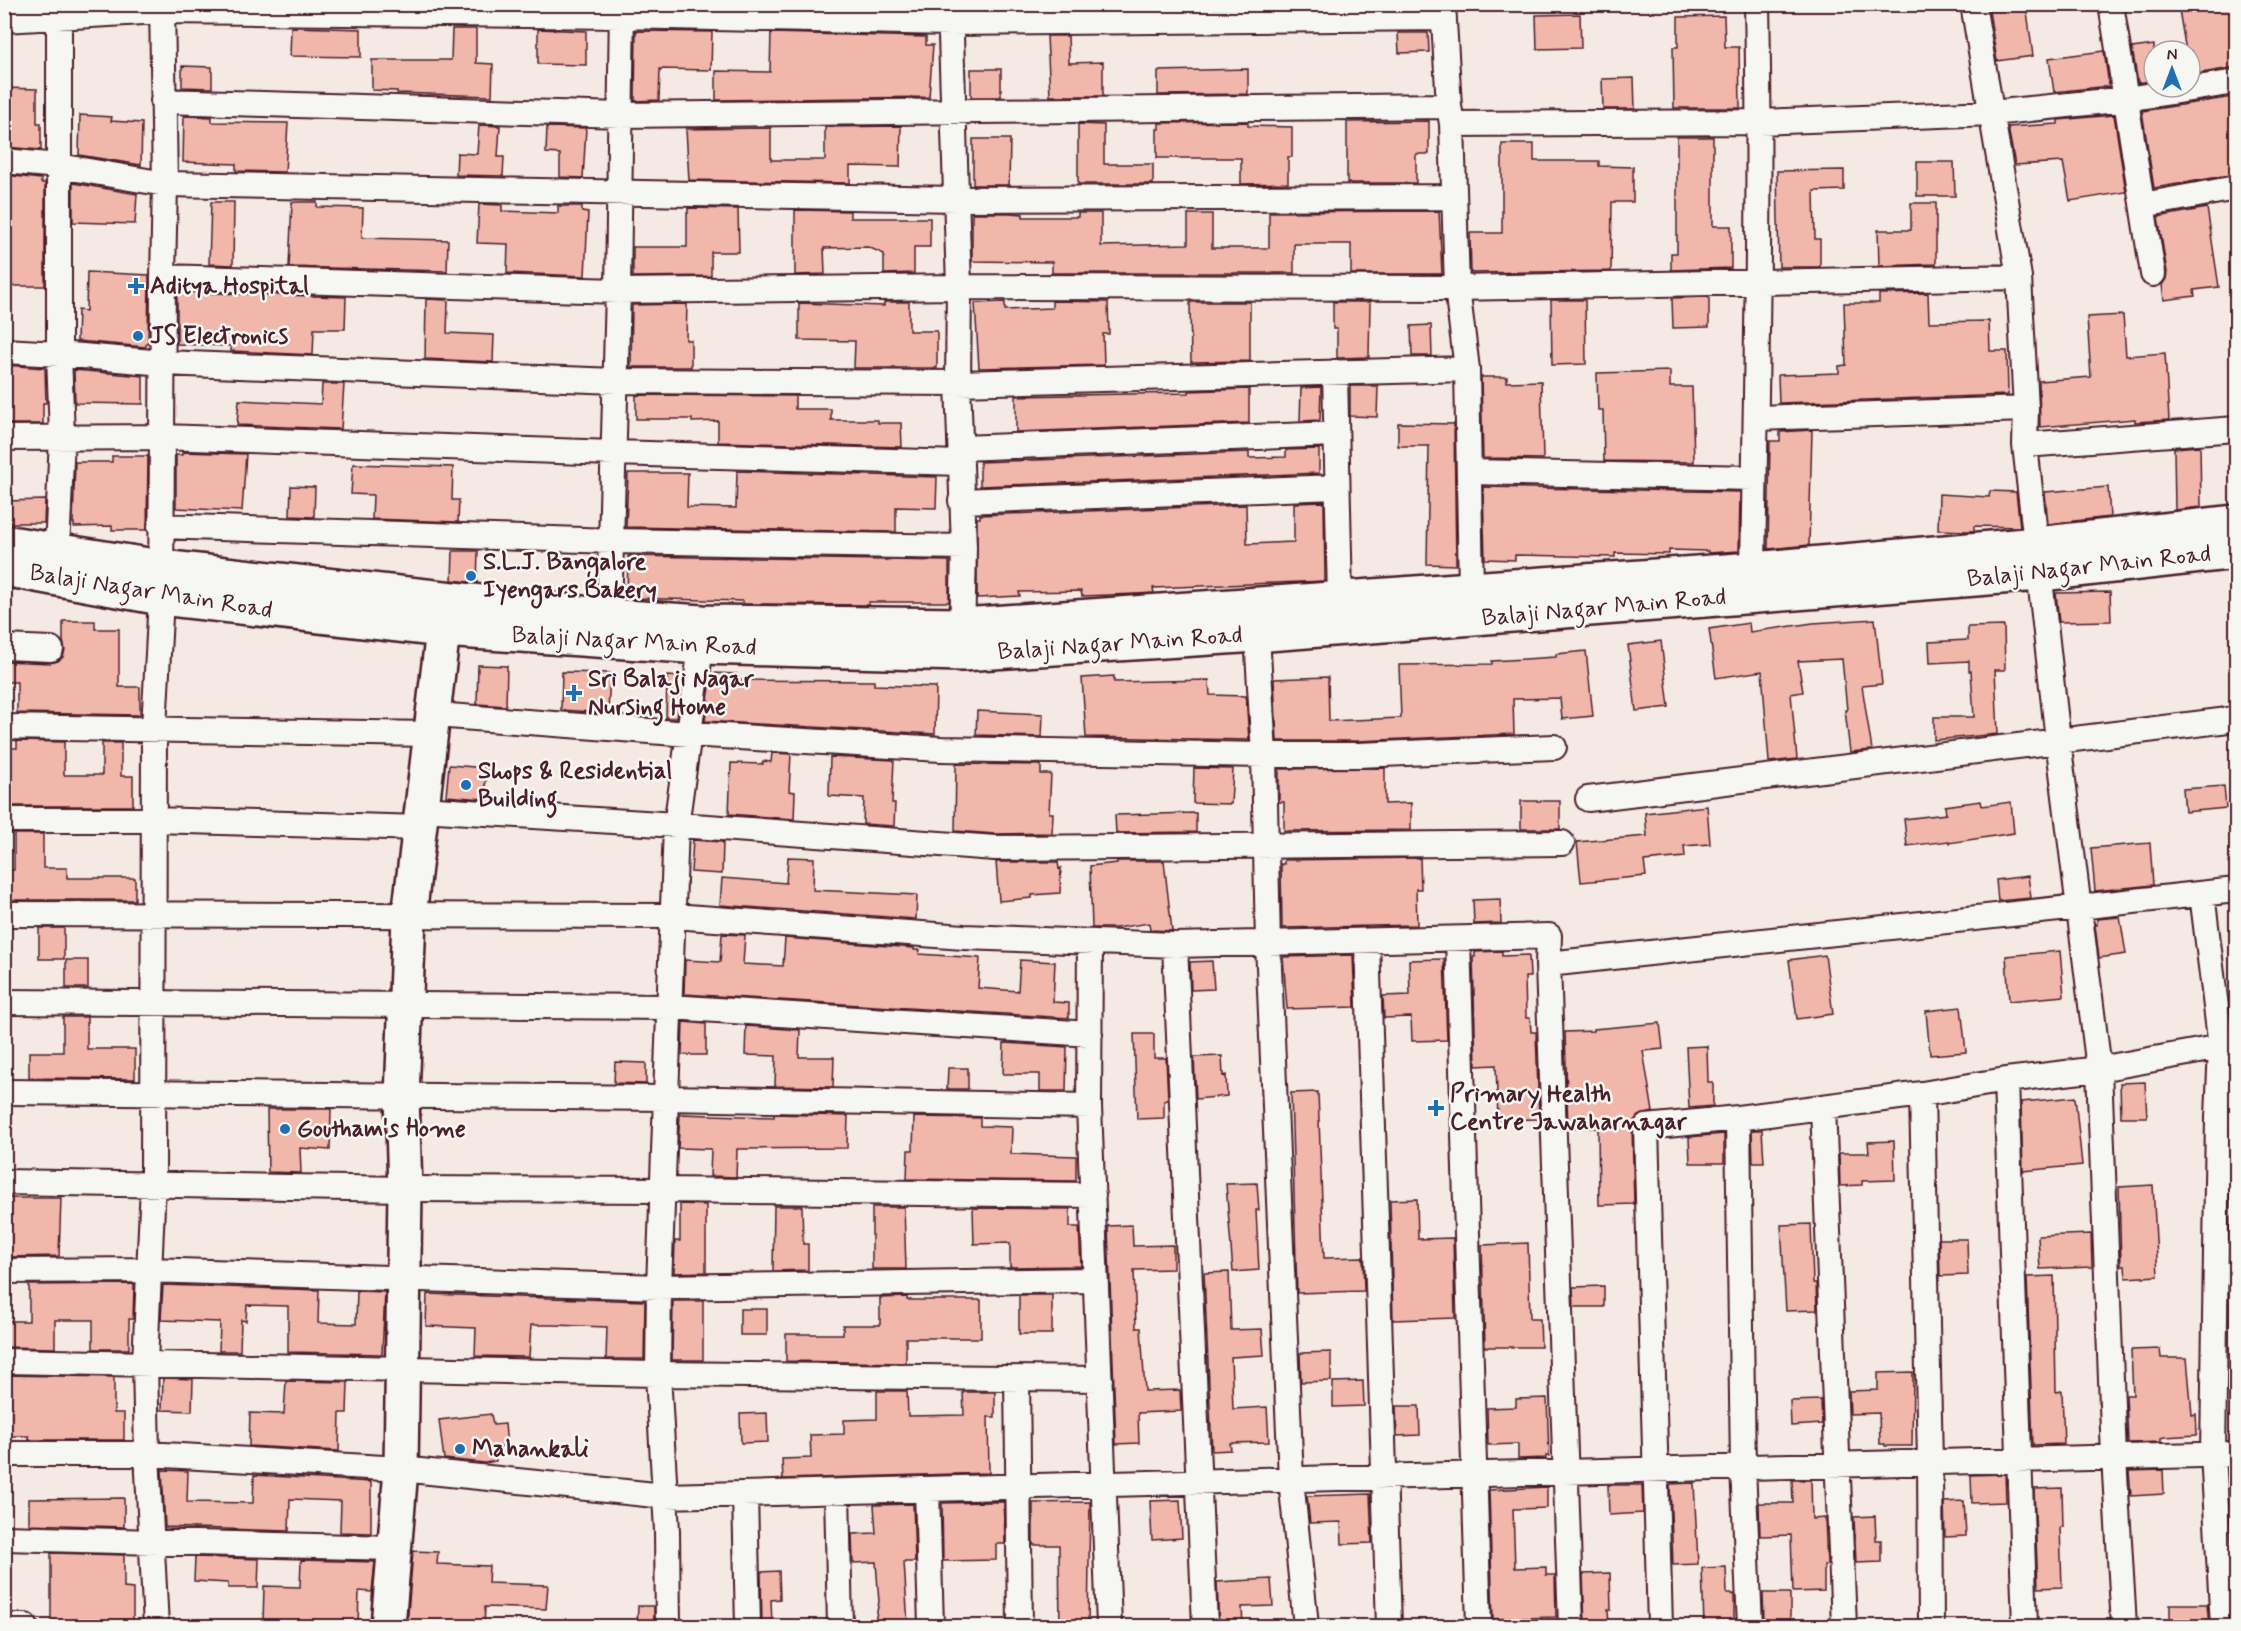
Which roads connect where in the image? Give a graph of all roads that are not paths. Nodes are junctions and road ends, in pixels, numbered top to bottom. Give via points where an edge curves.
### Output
1 (1756, 4) edge
2 (1973, 4) edge
3 (2111, 4) edge
4 (161, 8) edge
5 (58, 10) edge
6 (622, 10) edge
7 (1444, 11) edge
8 (950, 14) edge
9 (4, 20) edge
10 (2236, 82) edge
11 (2126, 99) junction
12 (163, 101) junction
13 (954, 112) junction
14 (1992, 113) junction
15 (621, 115) junction
16 (1450, 115) junction
17 (1759, 122) junction
18 (4, 161) edge
19 (58, 166) junction
20 (165, 184) junction
21 (2236, 188) edge
22 (620, 193) junction
23 (1453, 197) junction
24 (957, 199) junction
25 (2143, 205) junction
26 (2152, 274) dead end
27 (163, 277) junction
28 (2019, 277) junction
29 (1759, 284) junction
30 (959, 287) junction
31 (1457, 288) junction
32 (618, 291) junction
33 (4, 351) edge
34 (59, 354) junction
35 (164, 363) junction
36 (1467, 369) junction
37 (1335, 372) junction
38 (616, 381) junction
39 (958, 383) junction
40 (2026, 409) junction
41 (1757, 418) junction
42 (2236, 429) edge
43 (1336, 434) junction
44 (62, 437) junction
45 (163, 437) junction
46 (4, 438) edge
47 (2025, 445) junction
48 (613, 453) junction
49 (961, 455) junction
50 (1469, 472) junction
51 (1755, 478) junction
52 (1337, 487) junction
53 (962, 501) junction
54 (2236, 522) edge
55 (160, 526) junction
56 (4, 542) edge
57 (612, 542) junction
58 (964, 547) junction
59 (57, 551) junction
60 (2236, 552) edge
61 (2039, 559) junction
62 (4, 569) edge
63 (1753, 569) junction
64 (161, 583) junction
65 (1471, 590) junction
66 (1340, 599) junction
67 (609, 616) junction
68 (443, 630) junction
69 (1257, 635) junction
70 (962, 640) junction
71 (4, 647) edge
72 (700, 647) junction
73 (51, 649) dead end
74 (2236, 719) edge
75 (4, 727) edge
76 (154, 729) junction
77 (431, 734) junction
78 (690, 734) junction
79 (2058, 740) junction
80 (1554, 747) dead end
81 (1264, 755) junction
82 (1588, 799) dead end
83 (421, 818) junction
84 (4, 820) edge
85 (154, 820) junction
86 (676, 826) junction
87 (1562, 843) dead end
88 (1265, 845) junction
89 (2236, 890) edge
90 (2202, 894) junction
91 (2079, 907) junction
92 (4, 914) edge
93 (152, 914) junction
94 (673, 916) junction
95 (409, 917) junction
96 (1458, 939) junction
97 (1367, 941) junction
98 (1090, 943) junction
99 (1268, 944) junction
100 (1174, 945) junction
101 (1548, 964) junction
102 (4, 1002) edge
103 (155, 1003) junction
104 (406, 1005) junction
105 (670, 1007) junction
106 (1090, 1034) junction
107 (2221, 1047) junction
108 (2099, 1069) junction
109 (2006, 1080) junction
110 (4, 1092) edge
111 (154, 1094) junction
112 (1922, 1094) junction
113 (402, 1097) junction
114 (666, 1098) junction
115 (1089, 1106) junction
116 (1823, 1107) junction
117 (2227, 1116) edge
118 (1738, 1118) junction
119 (4, 1182) edge
120 (153, 1184) junction
121 (405, 1189) junction
122 (663, 1190) junction
123 (1093, 1195) junction
124 (150, 1270) junction
125 (4, 1271) edge
126 (404, 1279) junction
127 (1094, 1280) junction
128 (659, 1287) junction
129 (4, 1361) edge
130 (145, 1363) junction
131 (401, 1370) junction
132 (658, 1374) junction
133 (1017, 1379) junction
134 (1100, 1379) junction
135 (4, 1454) edge
136 (147, 1454) junction
137 (2225, 1454) edge
138 (2114, 1457) junction
139 (2018, 1460) junction
140 (1930, 1462) junction
141 (1837, 1465) junction
142 (1743, 1467) junction
143 (401, 1469) junction
144 (1655, 1470) junction
145 (1566, 1472) junction
146 (1475, 1474) junction
147 (1384, 1477) junction
148 (1291, 1479) junction
149 (1198, 1482) junction
150 (1103, 1485) junction
151 (1017, 1487) junction
152 (927, 1489) junction
153 (837, 1491) junction
154 (745, 1494) junction
155 (665, 1496) junction
156 (4, 1538) edge
157 (152, 1541) junction
158 (393, 1548) junction
159 (4, 1626) edge
160 (25, 1626) edge
161 (156, 1626) edge
162 (388, 1626) edge
163 (668, 1626) edge
164 (748, 1626) edge
165 (840, 1626) edge
166 (931, 1626) edge
167 (1020, 1626) edge
168 (1109, 1626) edge
169 (1205, 1626) edge
170 (1306, 1626) edge
171 (1389, 1626) edge
172 (1479, 1626) edge
173 (1571, 1626) edge
174 (1660, 1626) edge
175 (1750, 1626) edge
176 (1844, 1626) edge
177 (1931, 1626) edge
178 (2025, 1626) edge
179 (2124, 1626) edge
180 (2223, 1626) edge

1 - 17 street
2 - 14 street
3 - 11 street
4 - 5 street
4 - 6 street
4 - 12 street
5 - 9 street
5 - 19 street
6 - 8 street
6 - 15 street
7 - 8 street
7 - 16 street
8 - 13 street
10 - 11 street
11 - 14 street
11 - 25 street
12 - 15 street
12 - 20 street
13 - 15 street
13 - 16 street
13 - 24 street
14 - 17 street
14 - 28 street
15 - 22 street
16 - 17 street
16 - 23 street
17 - 29 street
18 - 19 street
19 - 20 street
19 - 34 street
20 - 22 street
20 - 27 street
21 - 25 street
22 - 24 street
22 - 32 street
23 - 24 street
23 - 31 street
24 - 30 street
25 - 26 street
27 - 32 street
27 - 35 street
28 - 29 street
28 - 40 street
29 - 31 street
29 - 41 street
30 - 31 street
30 - 32 street
30 - 39 street
31 - 36 street
32 - 38 street
33 - 34 street
34 - 35 street
34 - 44 street
35 - 38 street
35 - 45 street
36 - 37 street
36 - 50 street
37 - 39 street
37 - 43 street
38 - 39 street
38 - 48 street
39 - 49 street
40 - 41 street
40 - 47 street
41 - 51 street
42 - 47 street
43 - 49 street
43 - 52 street
44 - 45 street
44 - 46 street
44 - 59 street
45 - 48 street
45 - 55 street
47 - 61 street
48 - 49 street
48 - 57 street
49 - 53 street
50 - 51 street
50 - 65 street
51 - 63 street
52 - 53 street
52 - 66 street
53 - 58 street
54 - 61 street
55 - 57 street
55 - 64 street
56 - 59 street
57 - 58 street
57 - 67 street
58 - 70 street
59 - 64 street
60 - 61 street, Balaji Nagar Main Road
61 - 63 street
61 - 69 street, Balaji Nagar Main Road
61 - 79 street
62 - 64 street, Balaji Nagar Main Road
63 - 65 street
64 - 67 street
64 - 68 street, Balaji Nagar Main Road
64 - 76 street
65 - 66 street
66 - 70 street
67 - 70 street
68 - 72 street, Balaji Nagar Main Road
68 - 77 street
69 - 70 street, Balaji Nagar Main Road
69 - 81 street
70 - 72 street, Balaji Nagar Main Road
71 - 73 street
72 - 78 street
74 - 79 street
75 - 76 street
76 - 77 street
76 - 85 street
77 - 78 street via 435,715
77 - 83 street
78 - 81 street via 941,749
78 - 86 street
79 - 82 street
79 - 91 street
80 - 81 street
81 - 88 street
83 - 85 street
83 - 86 street
83 - 95 street
84 - 85 street
85 - 93 street
86 - 88 street via 995,848
86 - 94 street
87 - 88 street
88 - 99 street
89 - 90 street
90 - 91 street
90 - 107 street
91 - 101 street
91 - 108 street
92 - 93 street
93 - 95 street
93 - 103 street
94 - 95 street
94 - 98 street
94 - 105 street
95 - 104 street
96 - 97 street
96 - 101 street via 1549,936
96 - 146 street
97 - 99 street
97 - 147 street
98 - 100 street
98 - 106 street
99 - 100 street
99 - 148 street
100 - 149 street
101 - 145 street
102 - 103 street
103 - 104 street
103 - 111 street
104 - 105 street
104 - 113 street
105 - 106 street
105 - 114 street
106 - 115 street
107 - 108 street
107 - 117 street
108 - 109 street
108 - 138 street
109 - 112 street
109 - 139 street
110 - 111 street
111 - 113 street
111 - 120 street
112 - 116 street
112 - 140 street
113 - 114 street
113 - 121 street
114 - 115 street
114 - 122 street
115 - 123 street
116 - 118 street
116 - 141 street
117 - 137 street
118 - 142 street
118 - 144 street via 1646,1127
119 - 120 street
120 - 121 street
120 - 124 street
121 - 122 street
121 - 126 street
122 - 123 street
122 - 128 street
123 - 127 street
124 - 125 street
124 - 126 street
124 - 130 street
126 - 128 street
126 - 131 street
127 - 128 street
127 - 134 street
128 - 132 street
129 - 130 street
130 - 131 street
130 - 136 street
131 - 132 street
131 - 143 street
132 - 133 street
132 - 155 street
133 - 134 street
133 - 151 street
134 - 150 street
135 - 136 street
136 - 143 street
136 - 157 street
137 - 138 street
137 - 180 street
138 - 139 street
138 - 179 street
139 - 140 street
139 - 178 street
140 - 141 street
140 - 177 street
141 - 142 street
141 - 176 street
142 - 144 street
142 - 175 street
143 - 155 street
143 - 158 street
144 - 145 street
144 - 174 street
145 - 146 street
145 - 173 street
146 - 147 street
146 - 172 street
147 - 148 street
147 - 171 street
148 - 149 street
148 - 170 street
149 - 150 street
149 - 169 street
150 - 151 street
150 - 168 street
151 - 152 street
151 - 167 street
152 - 153 street
152 - 166 street
153 - 154 street
153 - 165 street
154 - 155 street
154 - 164 street
155 - 163 street
156 - 157 street
157 - 158 street
157 - 161 street
158 - 162 street
159 - 160 street

